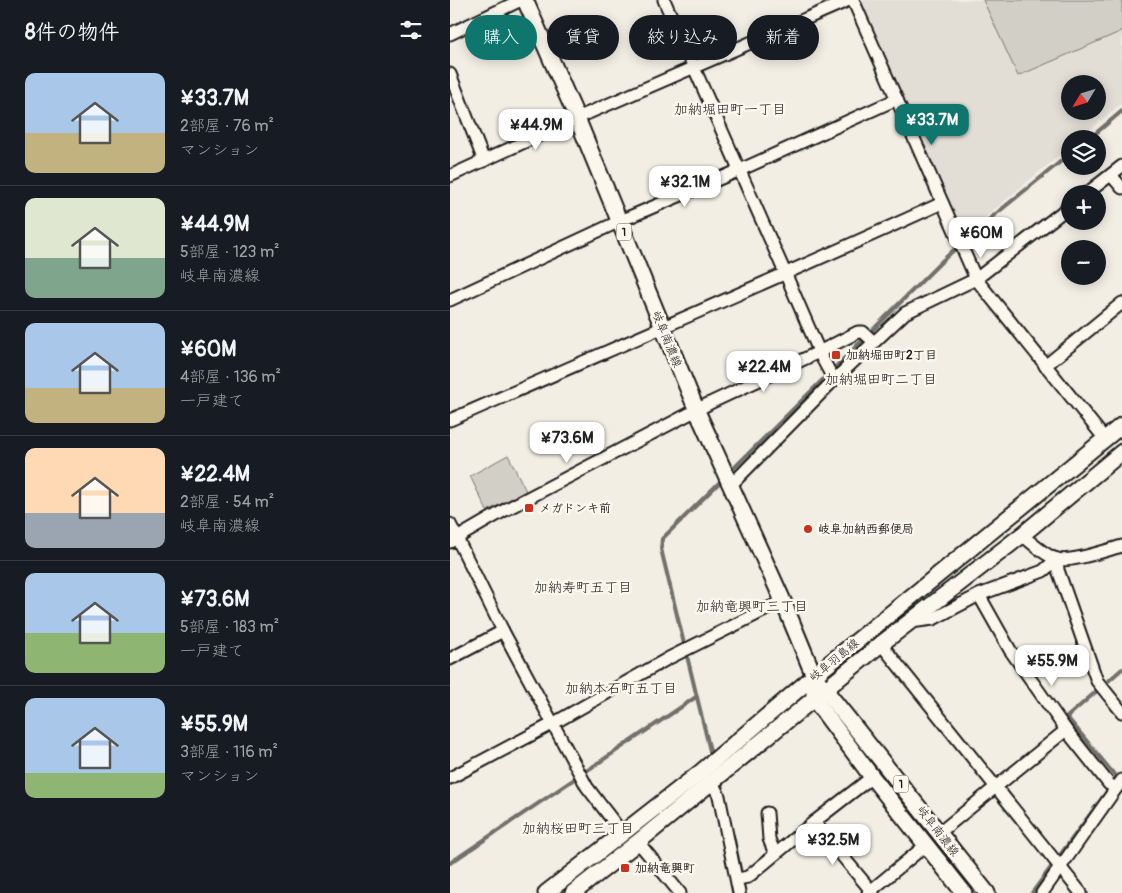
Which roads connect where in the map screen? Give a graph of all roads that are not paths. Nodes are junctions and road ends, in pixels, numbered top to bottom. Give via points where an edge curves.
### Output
1 (523, 0) edge
2 (664, 0) edge
3 (848, 0) edge
4 (852, 0) edge
5 (450, 34) edge
6 (695, 67) junction
7 (450, 74) edge
8 (897, 99) junction
9 (577, 118) junction
10 (484, 161) junction
11 (1122, 166) edge
12 (740, 170) junction
13 (1111, 175) junction
14 (450, 176) edge
15 (1098, 185) edge
16 (1122, 188) edge
17 (942, 204) junction
18 (1061, 213) edge
19 (620, 221) junction
20 (786, 274) junction
21 (976, 279) junction
22 (450, 300) edge
23 (1122, 303) edge
24 (662, 327) junction
25 (869, 337) junction
26 (819, 352) junction
27 (1045, 366) junction
28 (831, 375) junction
29 (697, 411) junction
30 (450, 420) edge
31 (1122, 425) edge
32 (1105, 439) junction
33 (1121, 456) edge
34 (730, 486) junction
35 (450, 524) edge
36 (1022, 534) junction
37 (453, 540) edge
38 (1122, 546) edge
39 (1057, 559) junction
40 (980, 595) junction
41 (784, 601) junction
42 (910, 622) junction
43 (503, 631) junction
44 (881, 644) junction
45 (450, 659) edge
46 (814, 676) junction
47 (826, 689) junction
48 (814, 699) junction
49 (1122, 712) edge
50 (554, 723) junction
51 (1066, 730) junction
52 (872, 777) junction
53 (450, 778) edge
54 (712, 782) junction
55 (1119, 784) edge
56 (997, 787) junction
57 (767, 813) dead end
58 (814, 822) junction
59 (939, 833) junction
60 (624, 834) junction
61 (638, 842) junction
62 (926, 845) junction
63 (775, 854) junction
64 (1061, 867) junction
65 (738, 879) junction
66 (870, 892) edge
67 (546, 893) edge
68 (573, 893) edge
69 (680, 893) edge
70 (739, 893) edge
71 (964, 893) edge
72 (987, 893) edge
73 (1042, 893) edge
74 (1081, 893) edge

1 - 5 street
1 - 9 main road, 岐阜南濃線 / 1
2 - 6 street
3 - 6 street
4 - 8 street
6 - 9 street
6 - 12 street
7 - 10 street
8 - 12 street
8 - 17 street
9 - 10 street
9 - 19 main road, 岐阜南濃線 / 1
10 - 14 street
11 - 13 street
12 - 19 street
12 - 20 street
13 - 15 street
13 - 16 street
17 - 20 street
17 - 21 street
18 - 21 street
19 - 22 street
19 - 24 main road, 岐阜南濃線 / 1
20 - 24 street
20 - 26 street
21 - 25 street via 905,313
21 - 27 street
23 - 27 street
24 - 29 main road, 岐阜南濃線 / 1
24 - 30 street
25 - 26 street via 858,332
25 - 28 street
26 - 28 street
26 - 29 street
27 - 32 street
28 - 34 street
29 - 34 main road, 岐阜南濃線 / 1
29 - 37 street
31 - 32 main road, 岐阜羽島線
32 - 46 main road, 岐阜羽島線
33 - 36 main road, 岐阜羽島線
34 - 41 main road, 岐阜南濃線 / 1
35 - 37 street
36 - 39 street
36 - 42 main road, 岐阜羽島線
37 - 43 street
38 - 39 street via 1067,560
39 - 40 street via 1043,571
39 - 49 street via 1097,681
40 - 42 street via 934,619
40 - 51 street via 1010,650
41 - 46 main road, 岐阜南濃線 / 1
41 - 50 street via 669,658
42 - 44 main road, 岐阜羽島線
43 - 45 street
43 - 50 street
44 - 47 main road, 岐阜羽島線
44 - 56 street
46 - 47 main road, 岐阜南濃線 / 1
46 - 48 main road, 岐阜南濃線 / 1
46 - 60 main road, 岐阜羽島線
47 - 48 main road, 岐阜羽島線
47 - 59 main road, 岐阜南濃線 / 1
48 - 52 main road, 岐阜南濃線 / 1
48 - 54 main road, 岐阜羽島線
50 - 53 street
50 - 60 street via 587,787
51 - 55 street via 1109,784
51 - 56 street
52 - 58 street
52 - 62 main road, 岐阜南濃線 / 1
54 - 61 main road, 岐阜羽島線
54 - 65 street via 719,796
55 - 64 street
56 - 59 street
56 - 64 street
57 - 63 street via 769,839
58 - 63 street
58 - 66 street
59 - 72 main road, 岐阜南濃線 / 1
60 - 67 main road, 岐阜羽島線
61 - 68 main road, 岐阜羽島線
61 - 69 street
62 - 66 street
62 - 71 main road, 岐阜南濃線 / 1
63 - 65 street via 748,877
64 - 73 street
64 - 74 street
65 - 70 street

